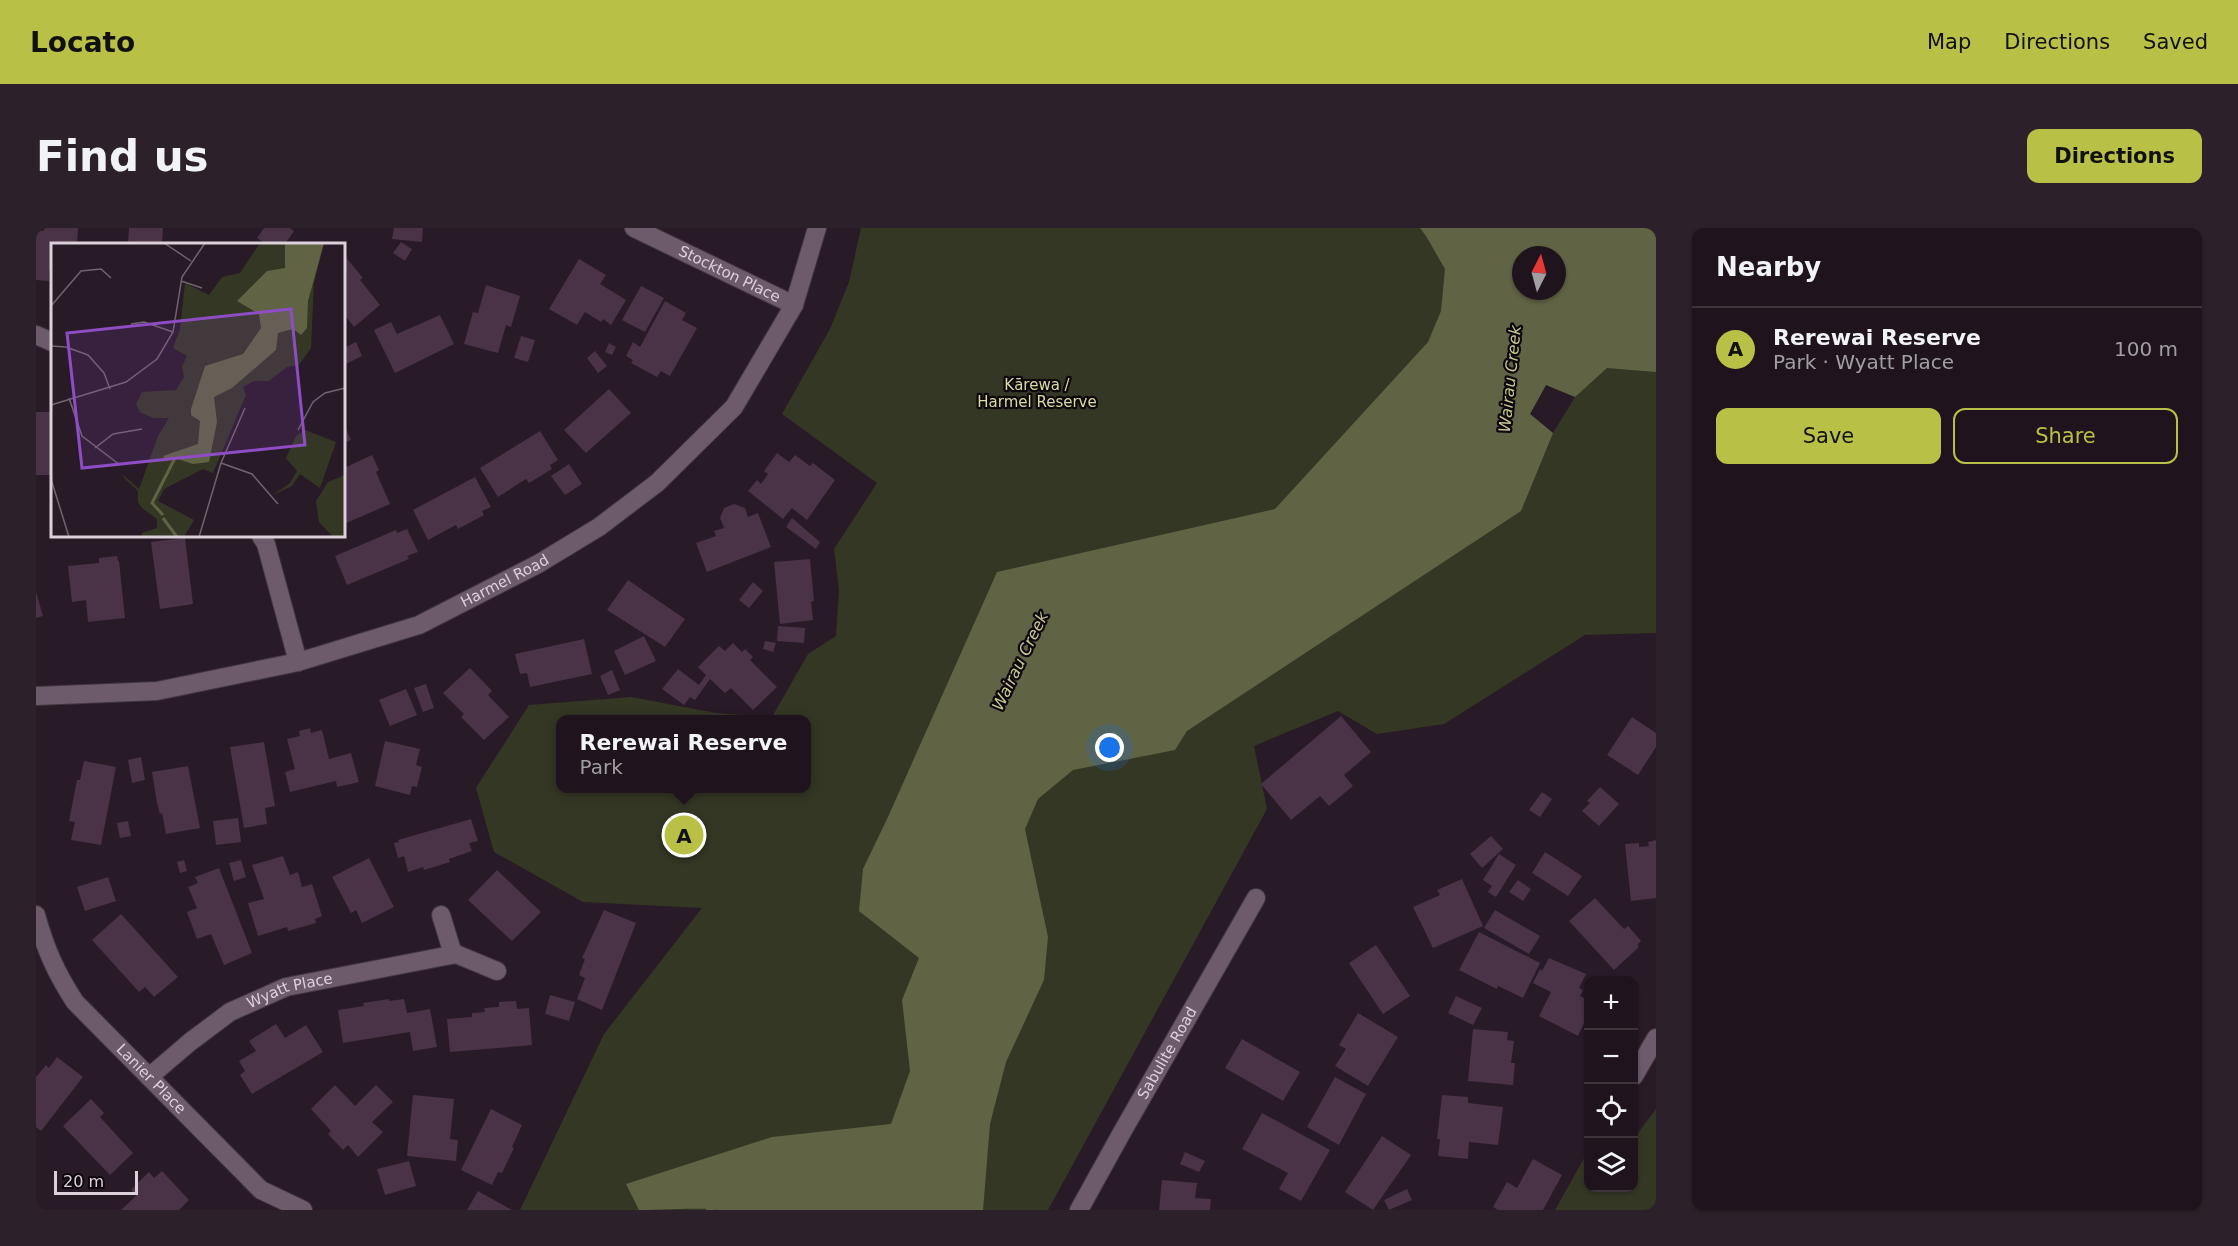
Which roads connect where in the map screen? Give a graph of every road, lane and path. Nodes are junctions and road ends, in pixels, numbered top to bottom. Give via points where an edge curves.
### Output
1 (634, 228) edge
2 (817, 228) edge
3 (794, 305) junction
4 (36, 335) edge
5 (51, 342) edge
6 (262, 537) edge
7 (298, 662) junction
8 (36, 696) edge
9 (1256, 898) dead end
10 (36, 915) edge
11 (441, 915) dead end
12 (453, 954) junction
13 (497, 971) dead end
14 (1656, 1038) edge
15 (1638, 1069) edge
16 (149, 1077) junction
17 (303, 1210) edge
18 (1079, 1210) edge

1 - 3 street, Stockton Place
2 - 3 street, Harmel Road
3 - 7 street, Harmel Road via 734,407 657,483 599,526 538,564 419,625
4 - 5 street
6 - 7 street
7 - 8 street, Harmel Road via 157,691
9 - 18 street, Sabulite Road
10 - 16 street, Lanier Place via 46,949 75,1002
11 - 12 street
12 - 13 street
12 - 16 street, Wyatt Place via 286,987 230,1012
14 - 15 street
16 - 17 street, Lanier Place via 261,1190

